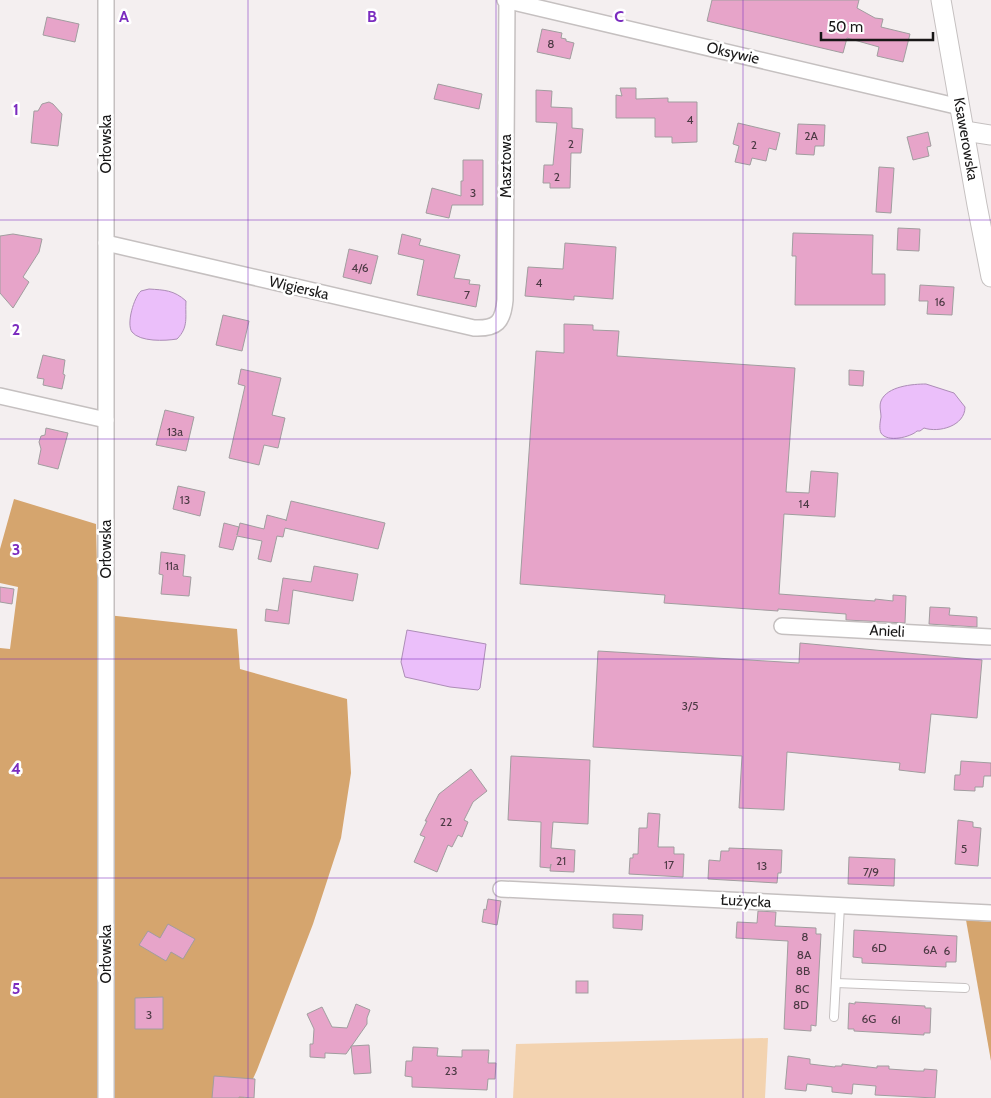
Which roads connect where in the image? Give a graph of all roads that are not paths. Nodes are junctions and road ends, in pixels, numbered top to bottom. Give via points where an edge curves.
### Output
1 (106, 0) edge
2 (506, 0) edge
3 (941, 0) edge
4 (960, 106) junction
5 (965, 130) junction
6 (991, 135) edge
7 (106, 242) junction
8 (991, 277) edge
9 (492, 327) joint
10 (0, 396) edge
11 (106, 420) junction
12 (782, 626) dead end
13 (991, 637) edge
14 (501, 889) dead end
15 (840, 906) junction
16 (991, 913) edge
17 (836, 983) junction
18 (965, 988) dead end
19 (834, 1017) dead end
20 (106, 1098) edge

1 - 7 street, Orłowska
2 - 4 street, Oksywie
2 - 9 street, Masztowa via 505,300 503,315
3 - 4 street, Ksawerowska
4 - 5 street, Ksawerowska
5 - 6 street
5 - 8 street, Ksawerowska
7 - 9 street, Wigierska via 474,328
7 - 11 street, Orłowska
10 - 11 street
11 - 20 street, Orłowska
12 - 13 street, Anieli
14 - 15 street, Łużycka
15 - 16 street, Łużycka
15 - 17 lane
17 - 18 lane
17 - 19 lane

